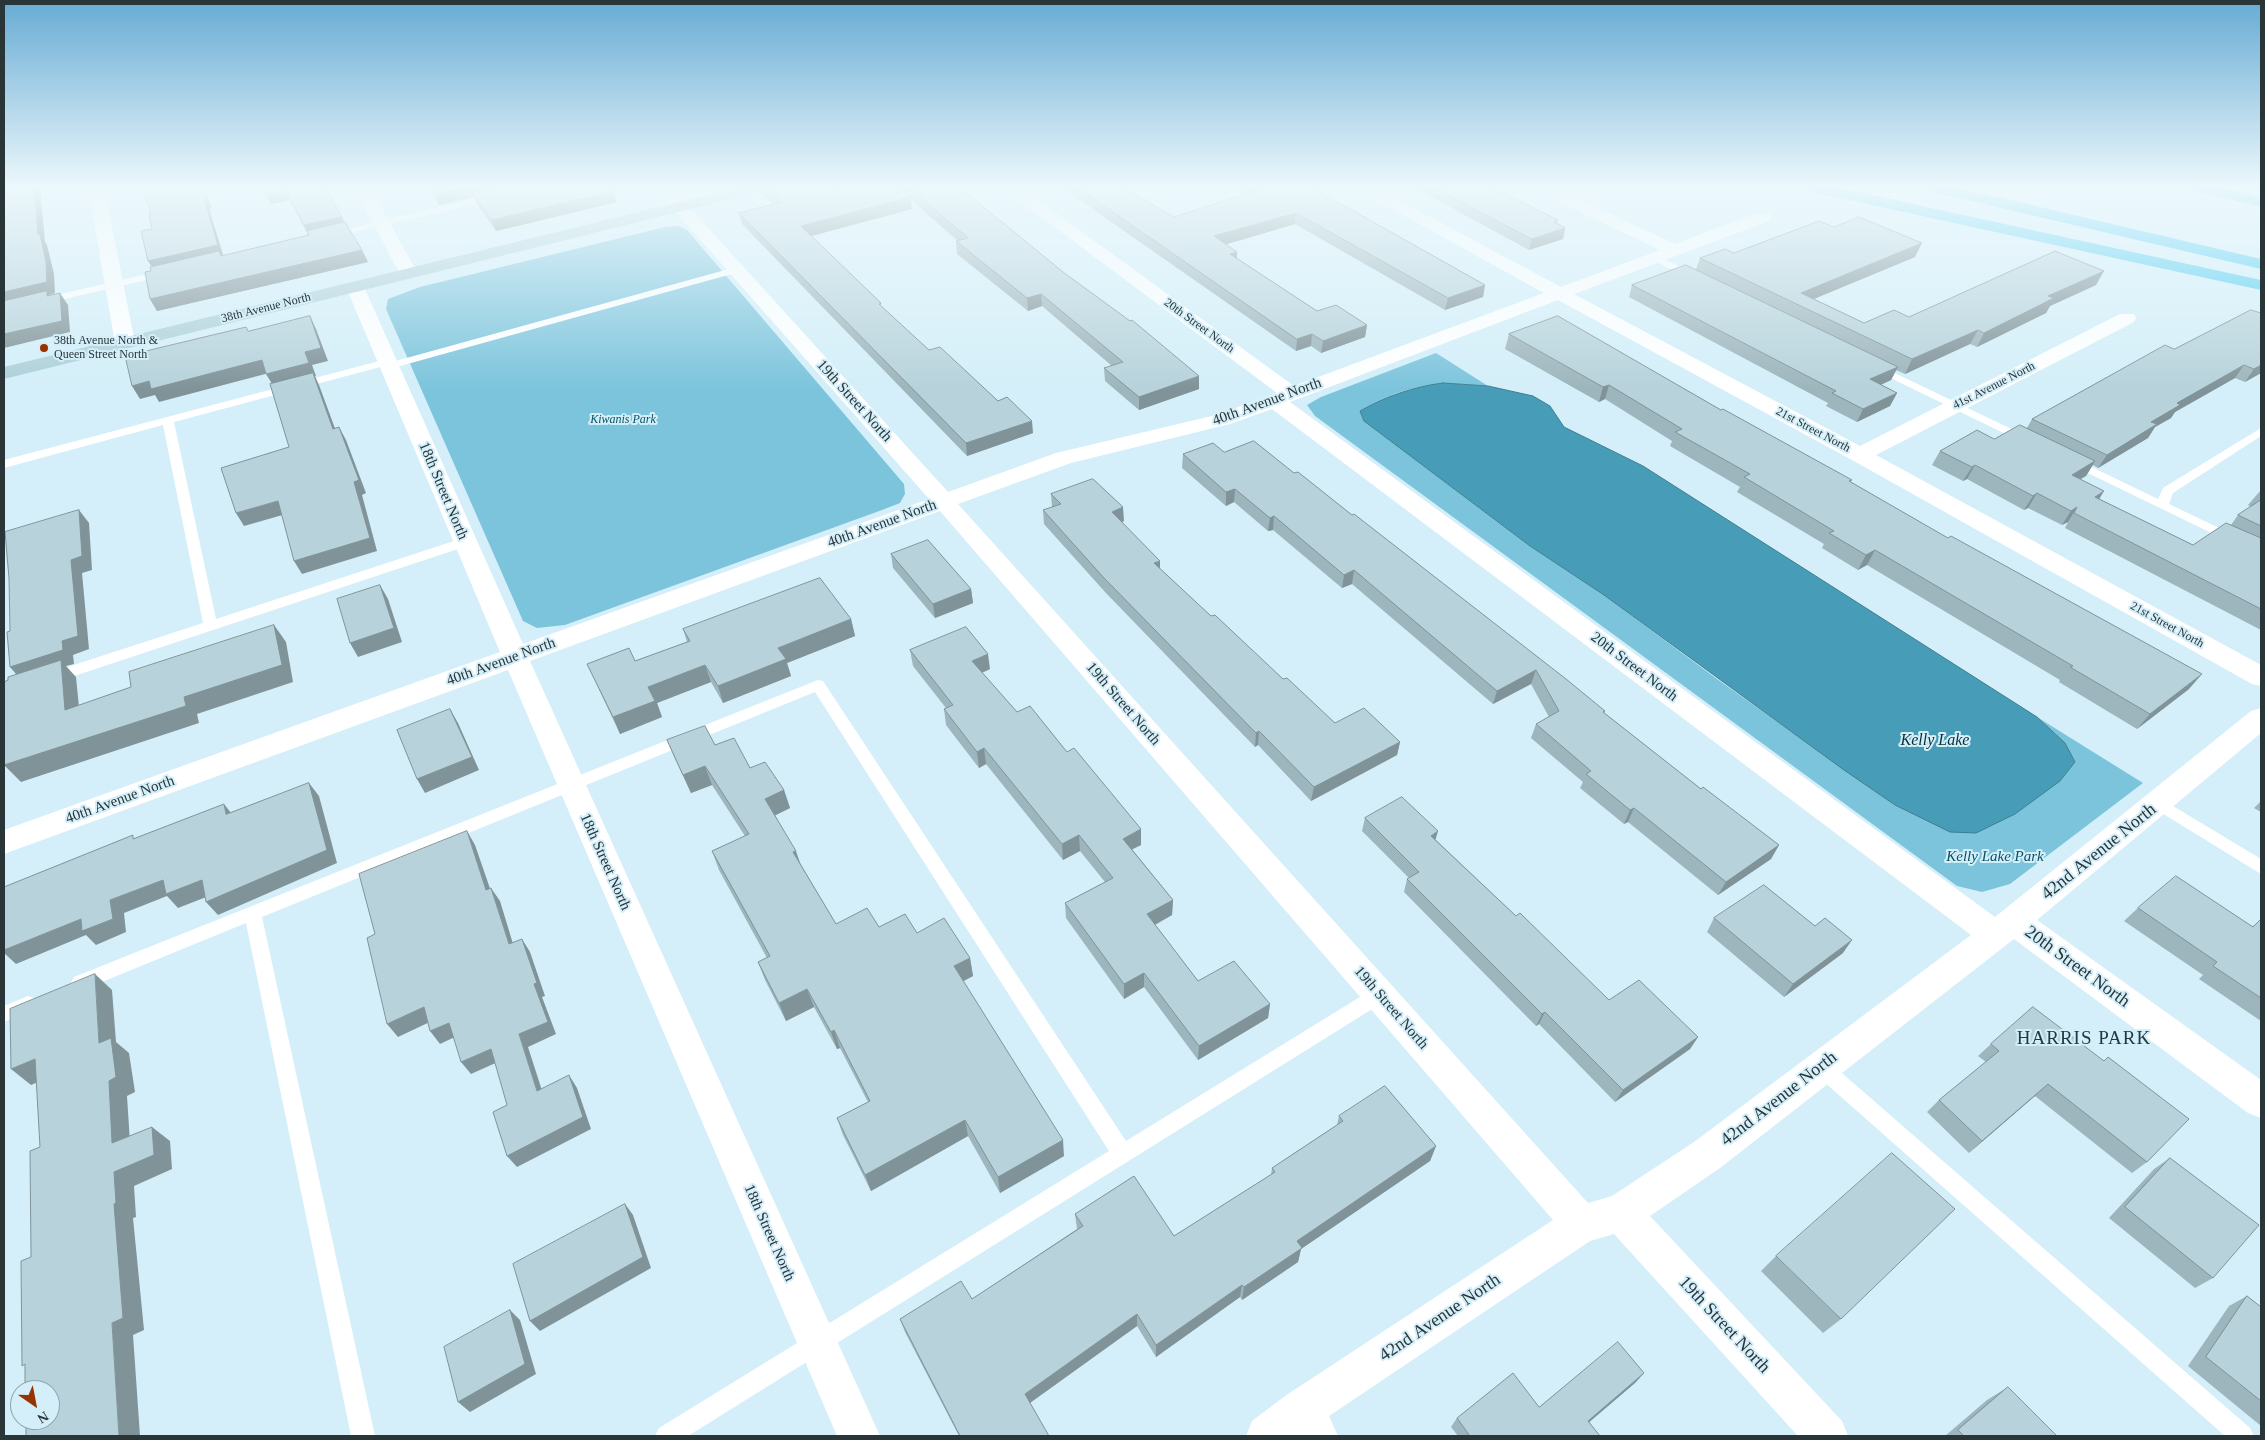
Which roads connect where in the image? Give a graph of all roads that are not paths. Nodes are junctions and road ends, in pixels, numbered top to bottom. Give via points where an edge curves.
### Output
1 (108, 254) edge
2 (399, 254) edge
3 (489, 254) edge
4 (722, 254) edge
5 (1097, 254) edge
6 (1487, 254) edge
7 (1664, 254) joint
8 (2120, 254) edge
9 (2219, 254) edge
10 (2261, 264) edge
11 (736, 270) junction
12 (171, 271) edge
13 (409, 274) junction
14 (114, 284) junction
15 (1708, 284) edge
16 (2261, 285) edge
17 (355, 287) junction
18 (1560, 293) junction
19 (4, 310) edge
20 (2127, 318) dead end
21 (125, 343) junction
22 (1867, 362) edge
23 (388, 364) junction
24 (4, 372) edge
25 (1283, 397) junction
26 (1955, 406) junction
27 (168, 420) junction
28 (2261, 431) edge
29 (2036, 445) edge
30 (1860, 455) junction
31 (2063, 458) edge
32 (4, 464) edge
33 (944, 502) junction
34 (2162, 506) junction
35 (466, 542) junction
36 (2261, 553) edge
37 (211, 626) junction
38 (515, 656) junction
39 (2261, 677) edge
40 (42, 682) edge
41 (2261, 718) edge
42 (572, 786) junction
43 (2158, 803) junction
44 (4, 842) edge
45 (2261, 867) edge
46 (253, 914) junction
47 (2004, 928) junction
48 (68, 988) edge
49 (1379, 995) junction
50 (41, 999) edge
51 (4, 1014) edge
52 (1821, 1067) junction
53 (2261, 1101) edge
54 (1122, 1153) junction
55 (1621, 1213) junction
56 (1582, 1224) junction
57 (817, 1342) junction
58 (1309, 1423) edge
59 (363, 1436) edge
60 (667, 1436) edge
61 (859, 1436) edge
62 (1266, 1436) edge
63 (1827, 1436) edge
64 (2242, 1436) edge

1 - 14 street
2 - 13 street
3 - 13 main road, 38th Avenue North
4 - 11 street, 19th Street North
5 - 25 street, 20th Street North
6 - 18 street, 21st Street North
7 - 15 lane
7 - 18 street, 40th Avenue North
8 - 16 highway
9 - 10 highway
11 - 23 lane
11 - 33 street, 19th Street North
12 - 14 lane
13 - 17 main road, 38th Avenue North
14 - 19 lane
14 - 21 street
17 - 21 main road, 38th Avenue North
17 - 23 street, 18th Street North
18 - 25 street, 40th Avenue North
18 - 30 street, 21st Street North
20 - 26 street, 41st Avenue North
21 - 24 main road, 38th Avenue North
22 - 26 lane
23 - 27 lane
23 - 35 street, 18th Street North
25 - 33 street, 40th Avenue North via 1223,420 1064,458
25 - 47 street, 20th Street North
26 - 29 lane
26 - 30 street, 41st Avenue North
27 - 32 lane
27 - 37 lane
28 - 34 lane via 2167,491
30 - 39 street, 21st Street North
31 - 34 lane
33 - 38 street, 40th Avenue North
33 - 49 street, 19th Street North
34 - 36 lane
35 - 37 lane
35 - 38 street, 18th Street North
37 - 40 lane
38 - 42 street, 18th Street North
38 - 44 street, 40th Avenue North
41 - 43 street, 42nd Avenue North
42 - 46 lane
42 - 54 lane via 818,685
42 - 57 street, 18th Street North
43 - 45 lane
43 - 47 street, 42nd Avenue North
46 - 48 lane
46 - 59 lane
47 - 52 street, 42nd Avenue North
47 - 53 street, 20th Street North
49 - 54 lane
49 - 56 street, 19th Street North
50 - 51 lane
52 - 55 street, 42nd Avenue North via 1707,1155
52 - 64 lane
54 - 57 lane
55 - 56 street, 42nd Avenue North
55 - 63 street, 19th Street North
56 - 58 street, 42nd Avenue North
57 - 60 lane
57 - 61 street, 18th Street North
58 - 62 street, 42nd Avenue North

